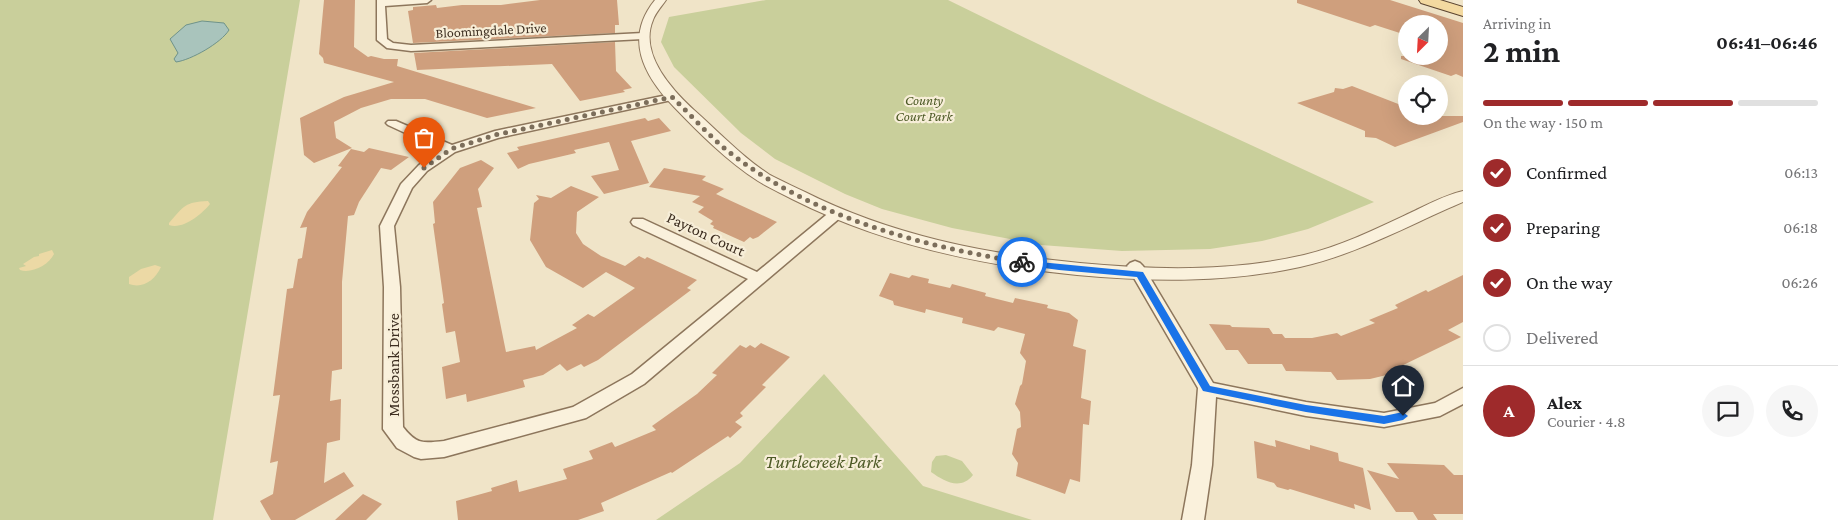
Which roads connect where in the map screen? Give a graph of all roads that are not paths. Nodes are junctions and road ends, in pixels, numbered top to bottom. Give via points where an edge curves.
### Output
1 (427, 0) edge
2 (661, 0) edge
3 (1426, 0) edge
4 (1457, 0) edge
5 (381, 2) edge
6 (1463, 2) edge
7 (1463, 12) edge
8 (642, 36) junction
9 (672, 97) junction
10 (392, 123) dead end
11 (451, 149) junction
12 (1463, 196) edge
13 (836, 214) junction
14 (638, 222) dead end
15 (1138, 270) junction
16 (758, 278) junction
17 (1207, 388) junction
18 (1463, 395) edge
19 (1193, 520) edge

1 - 5 street
2 - 8 street via 648,16
3 - 7 main road
4 - 6 main road
5 - 8 street, Bloomingdale Drive via 382,40 390,46 411,48
8 - 9 street via 649,62
9 - 11 street, Mossbank Drive via 512,131
9 - 13 street via 728,152 757,172
10 - 11 street
11 - 16 street, Mossbank Drive via 424,168 406,187 387,226 392,287 393,429 404,443 421,451 444,449 579,413 638,379
12 - 15 street via 1340,250 1292,264 1186,274
13 - 15 street via 904,237 1000,259 1059,268
13 - 16 street, Mossbank Drive
14 - 16 street, Payton Court
15 - 17 street
17 - 18 street via 1384,420 1440,409
17 - 19 street via 1202,465

